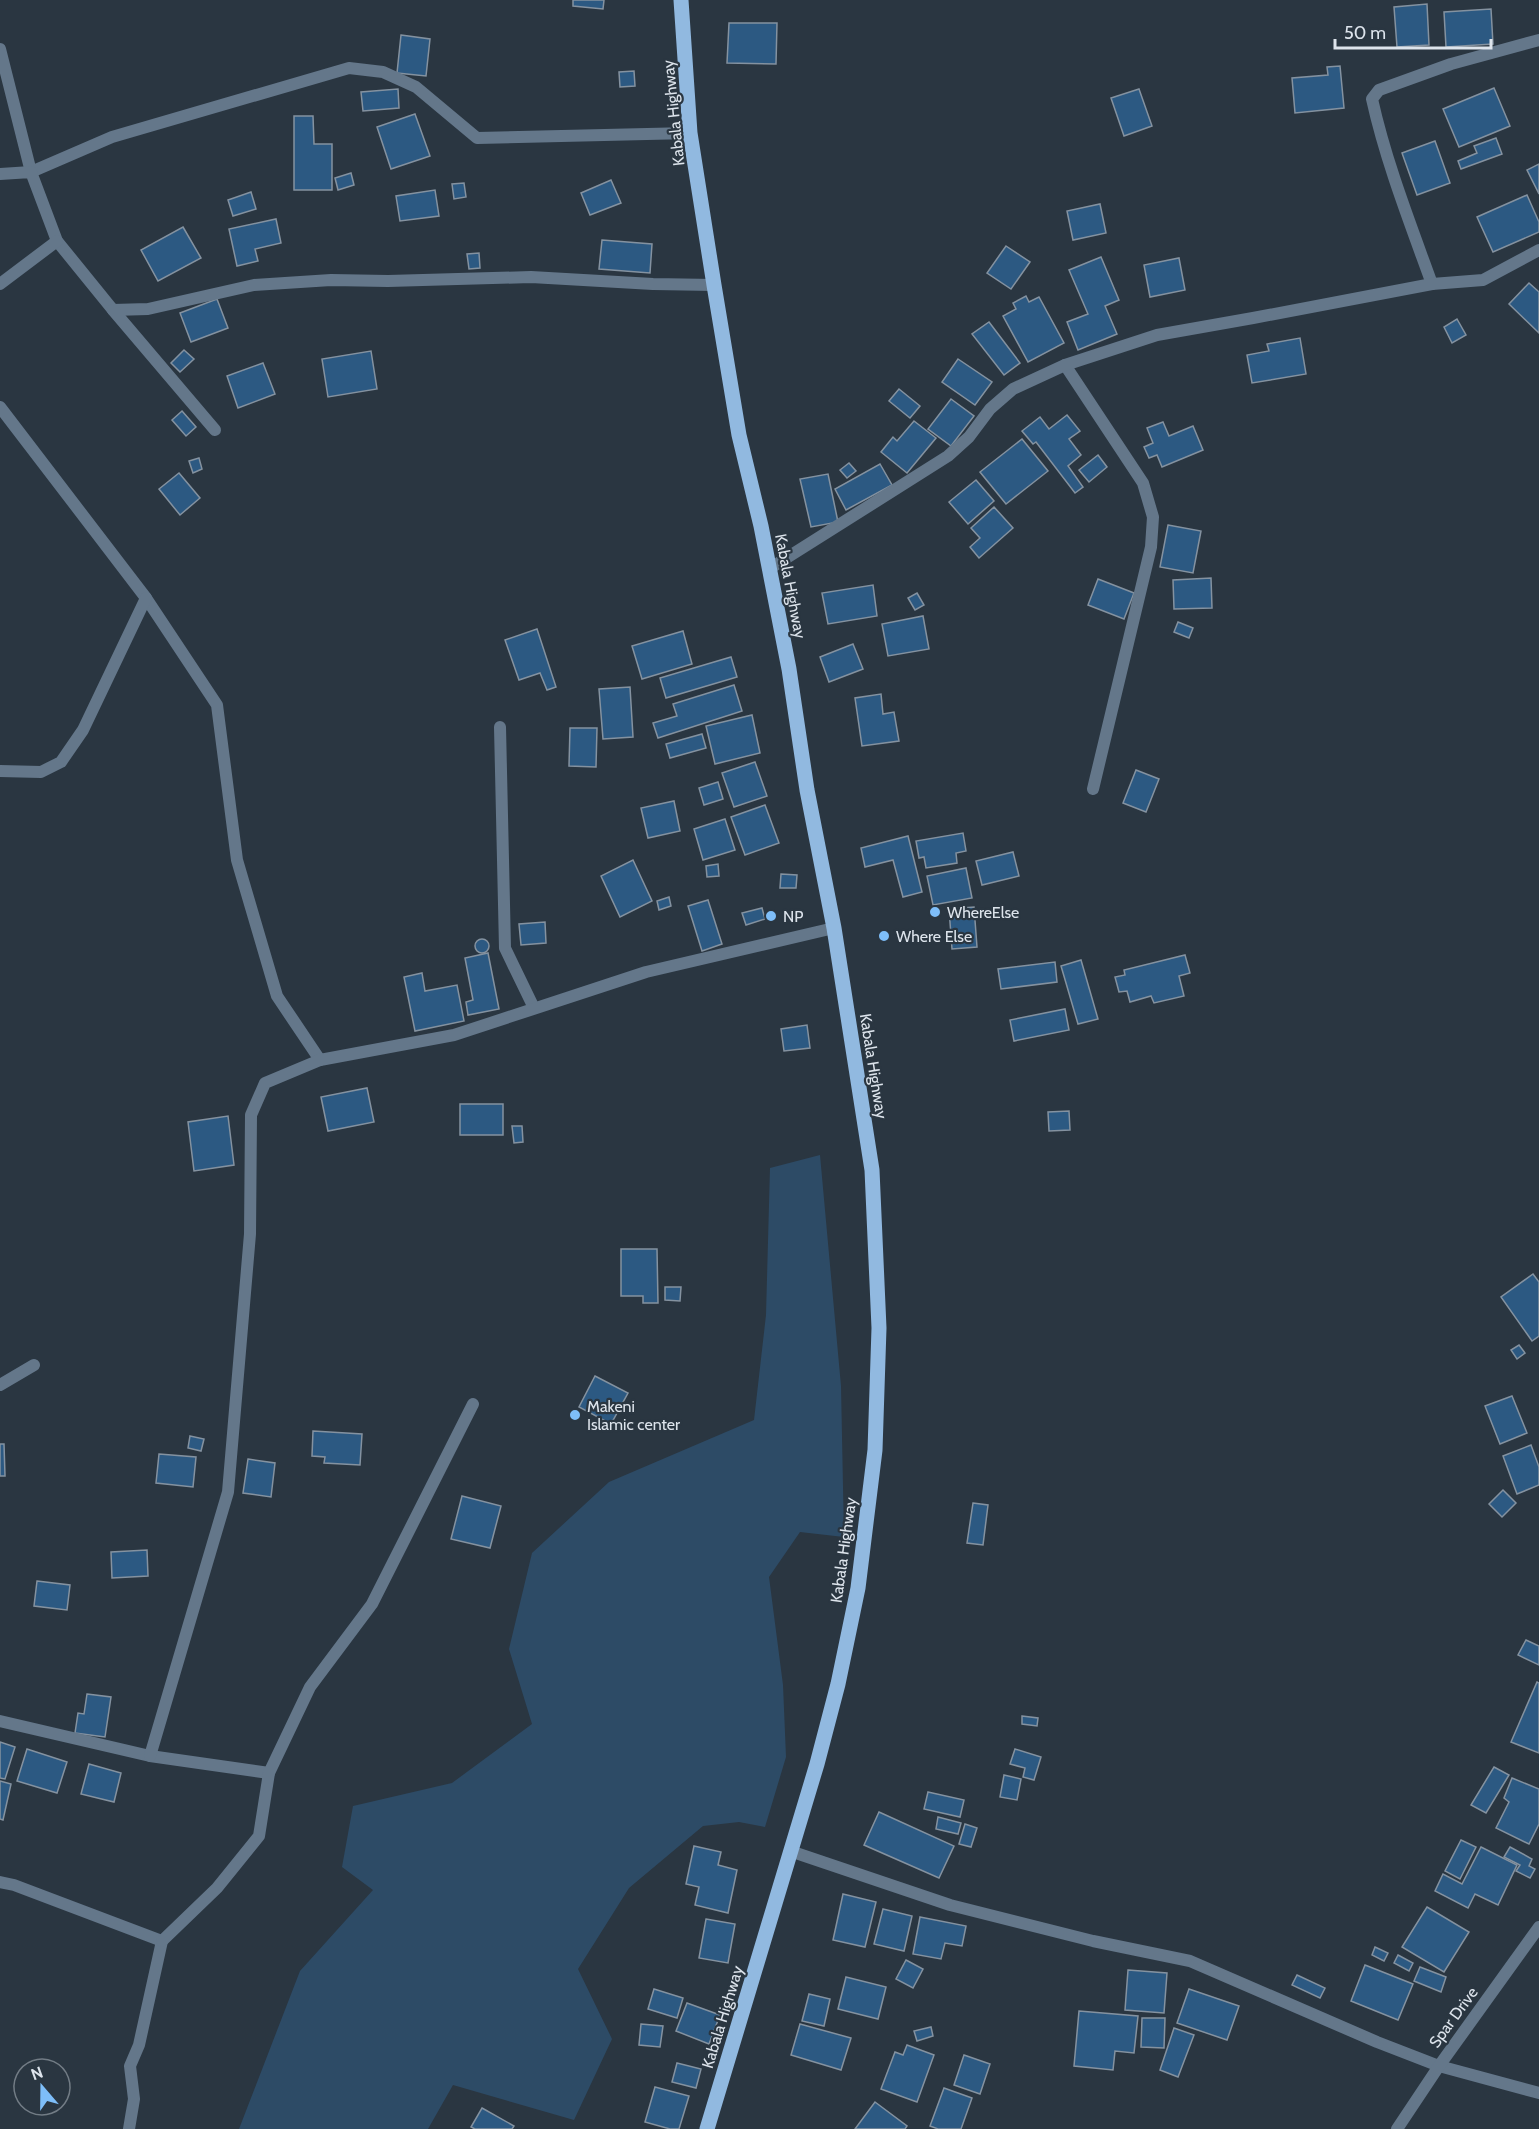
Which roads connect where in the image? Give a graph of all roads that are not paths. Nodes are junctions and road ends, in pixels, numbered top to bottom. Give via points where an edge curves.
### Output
1 (681, 0) edge
2 (1539, 40) edge
3 (0, 50) edge
4 (690, 133) junction
5 (31, 172) junction
6 (0, 174) edge
7 (57, 241) junction
8 (1539, 250) edge
9 (0, 284) edge
10 (1432, 284) junction
11 (714, 285) junction
12 (113, 310) junction
13 (1065, 365) junction
14 (0, 407) edge
15 (215, 430) dead end
16 (769, 569) junction
17 (146, 598) junction
18 (500, 728) dead end
19 (0, 771) edge
20 (1093, 789) dead end
21 (834, 928) junction
22 (534, 1008) junction
23 (320, 1060) junction
24 (34, 1365) dead end
25 (0, 1385) edge
26 (473, 1404) dead end
27 (0, 1721) edge
28 (150, 1756) junction
29 (269, 1773) junction
30 (790, 1851) junction
31 (0, 1882) edge
32 (1539, 1927) edge
33 (162, 1941) junction
34 (1439, 2066) junction
35 (1539, 2093) edge
36 (129, 2129) edge
37 (707, 2129) edge
38 (1397, 2129) edge

1 - 4 main road, Kabala Highway
2 - 10 street via 1451,64 1379,90 1372,99 1377,125
3 - 5 street
4 - 5 street via 477,138 416,87 383,72 349,68 112,137
4 - 11 main road, Kabala Highway
5 - 6 street
5 - 7 street
7 - 9 street
7 - 12 street
8 - 10 street via 1483,280
10 - 13 street via 1157,335
11 - 12 street via 531,277 331,280 254,285 148,309
11 - 16 main road, Kabala Highway via 739,435
12 - 15 street
13 - 16 street via 1013,388 948,456
13 - 20 street via 1143,483 1153,517 1147,568
14 - 17 street
16 - 21 main road, Kabala Highway
17 - 19 street via 83,730 61,762 41,772
17 - 23 street via 217,705 240,871 277,996
18 - 22 street via 505,948
21 - 22 street via 646,972
21 - 30 main road, Kabala Highway via 872,1170 879,1328 875,1450 858,1588 838,1684
22 - 23 street via 454,1035
23 - 28 street via 264,1083 251,1115 250,1234 228,1492
24 - 25 street
26 - 29 street via 372,1604 310,1687
27 - 28 street
28 - 29 street
29 - 33 street via 259,1836 218,1888
30 - 34 street via 950,1905 1190,1961
30 - 37 main road, Kabala Highway
31 - 33 street
32 - 34 street, Spar Drive
33 - 36 street via 140,2045 130,2066 134,2099
34 - 35 street
34 - 38 street, Spar Drive

